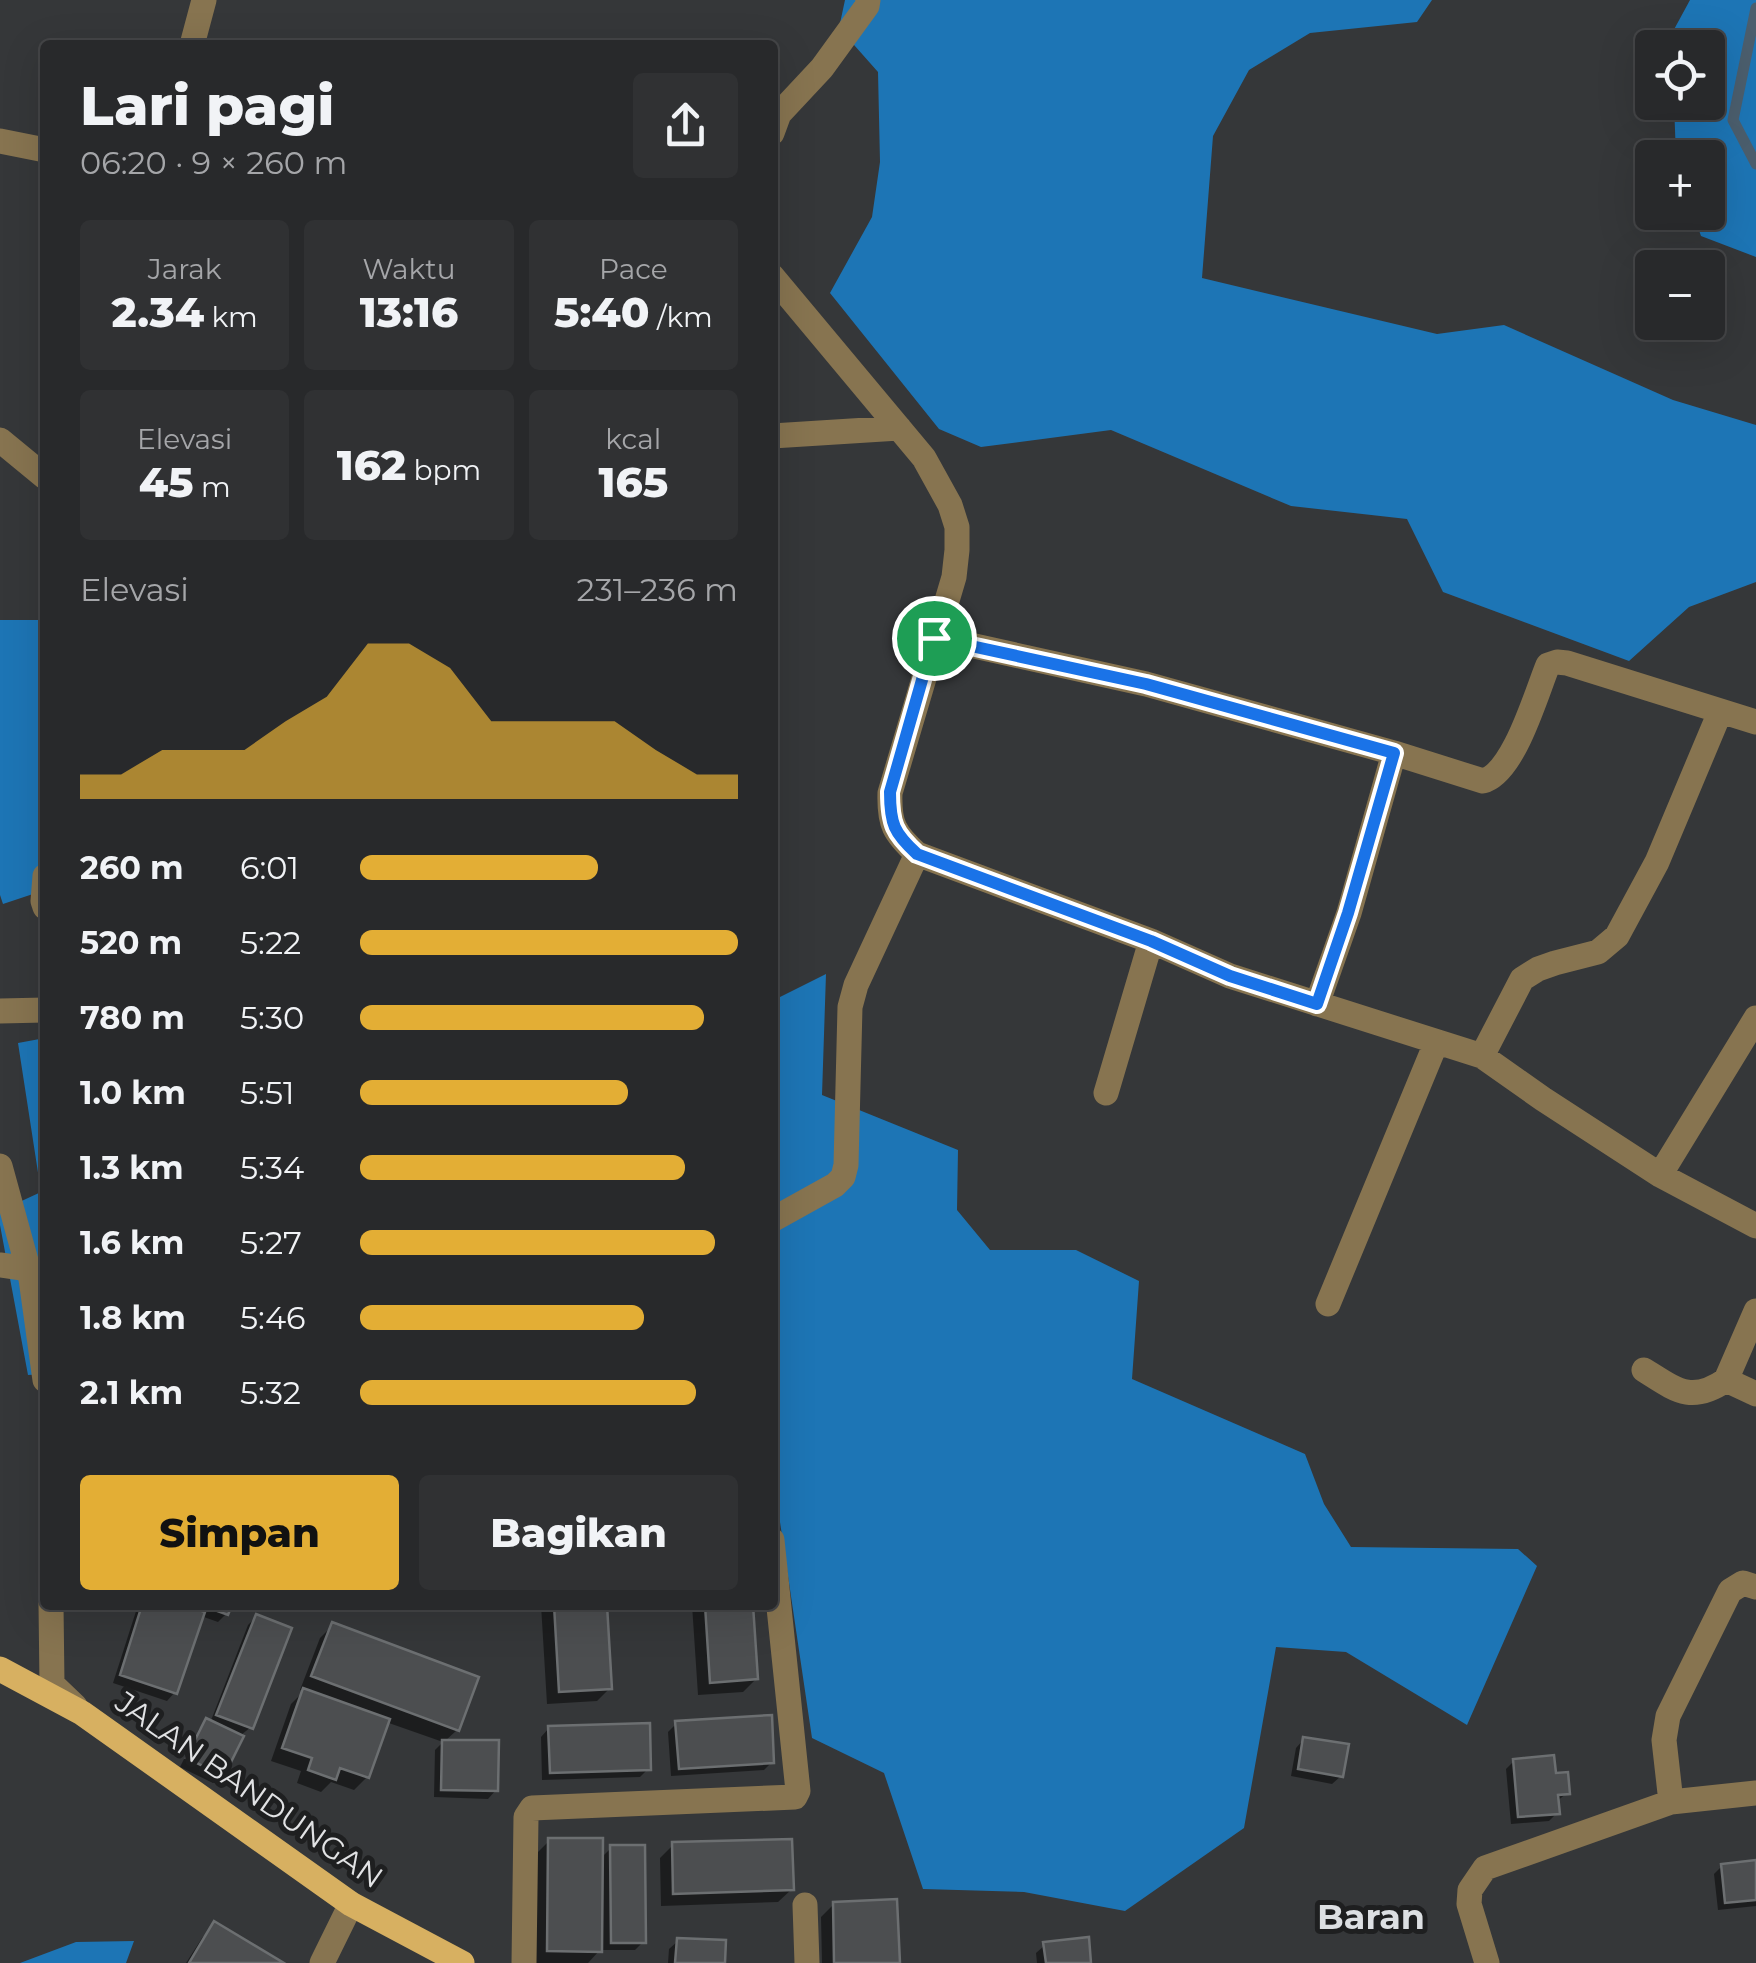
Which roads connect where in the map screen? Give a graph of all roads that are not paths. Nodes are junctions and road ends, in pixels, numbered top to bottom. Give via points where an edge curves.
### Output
1 (204, 0) edge
2 (868, 0) edge
3 (193, 40) edge
4 (778, 117) edge
5 (0, 141) edge
6 (40, 149) edge
7 (778, 283) edge
8 (898, 428) junction
9 (778, 436) edge
10 (0, 440) edge
11 (40, 473) edge
12 (934, 638) junction
13 (1720, 712) junction
14 (1756, 722) edge
15 (1394, 753) junction
16 (917, 854) junction
17 (1151, 941) junction
18 (1317, 1004) junction
19 (40, 1010) edge
20 (0, 1011) edge
21 (1756, 1018) edge
22 (1436, 1043) junction
23 (1482, 1056) junction
24 (1106, 1093) dead end
25 (0, 1166) edge
26 (1660, 1176) junction
27 (778, 1217) edge
28 (1756, 1226) edge
29 (0, 1265) edge
30 (29, 1269) junction
31 (1328, 1304) dead end
32 (1756, 1311) edge
33 (40, 1345) edge
34 (1644, 1370) dead end
35 (1726, 1380) junction
36 (1756, 1394) edge
37 (1756, 1588) edge
38 (778, 1598) edge
39 (51, 1610) edge
40 (0, 1669) edge
41 (82, 1713) junction
42 (1756, 1794) edge
43 (1671, 1802) junction
44 (351, 1904) junction
45 (805, 1905) dead end
46 (322, 1963) edge
47 (462, 1963) edge
48 (524, 1963) edge
49 (806, 1963) edge
50 (1487, 1963) edge

1 - 3 street
2 - 4 street via 822,68
5 - 6 street
7 - 8 street
8 - 9 street
8 - 12 street via 939,483 957,528 954,577
10 - 11 street
12 - 15 street via 1146,684
12 - 16 street via 890,792 892,824
13 - 14 street
13 - 15 street via 1558,662 1548,665 1516,742 1492,778 1483,781
13 - 23 street via 1657,862 1617,936 1598,952 1538,968 1522,979
15 - 18 street
16 - 17 street
16 - 27 street via 850,1007 843,1176
17 - 18 street
17 - 24 street
18 - 22 street
19 - 20 street
21 - 26 street
22 - 23 street
22 - 31 street
23 - 26 street
25 - 30 street
26 - 28 street
29 - 30 street
30 - 33 street
32 - 35 street
34 - 35 street via 1688,1394
35 - 36 street
37 - 43 street via 1743,1583 1730,1591 1668,1716
38 - 48 street via 795,1796 532,1808 526,1817
39 - 41 street via 52,1684
40 - 41 main road, JALAN BANDUNGAN
41 - 44 main road, JALAN BANDUNGAN
42 - 43 street
43 - 50 street via 1485,1868 1469,1904
44 - 46 street
44 - 47 main road, JALAN BANDUNGAN
45 - 49 street

